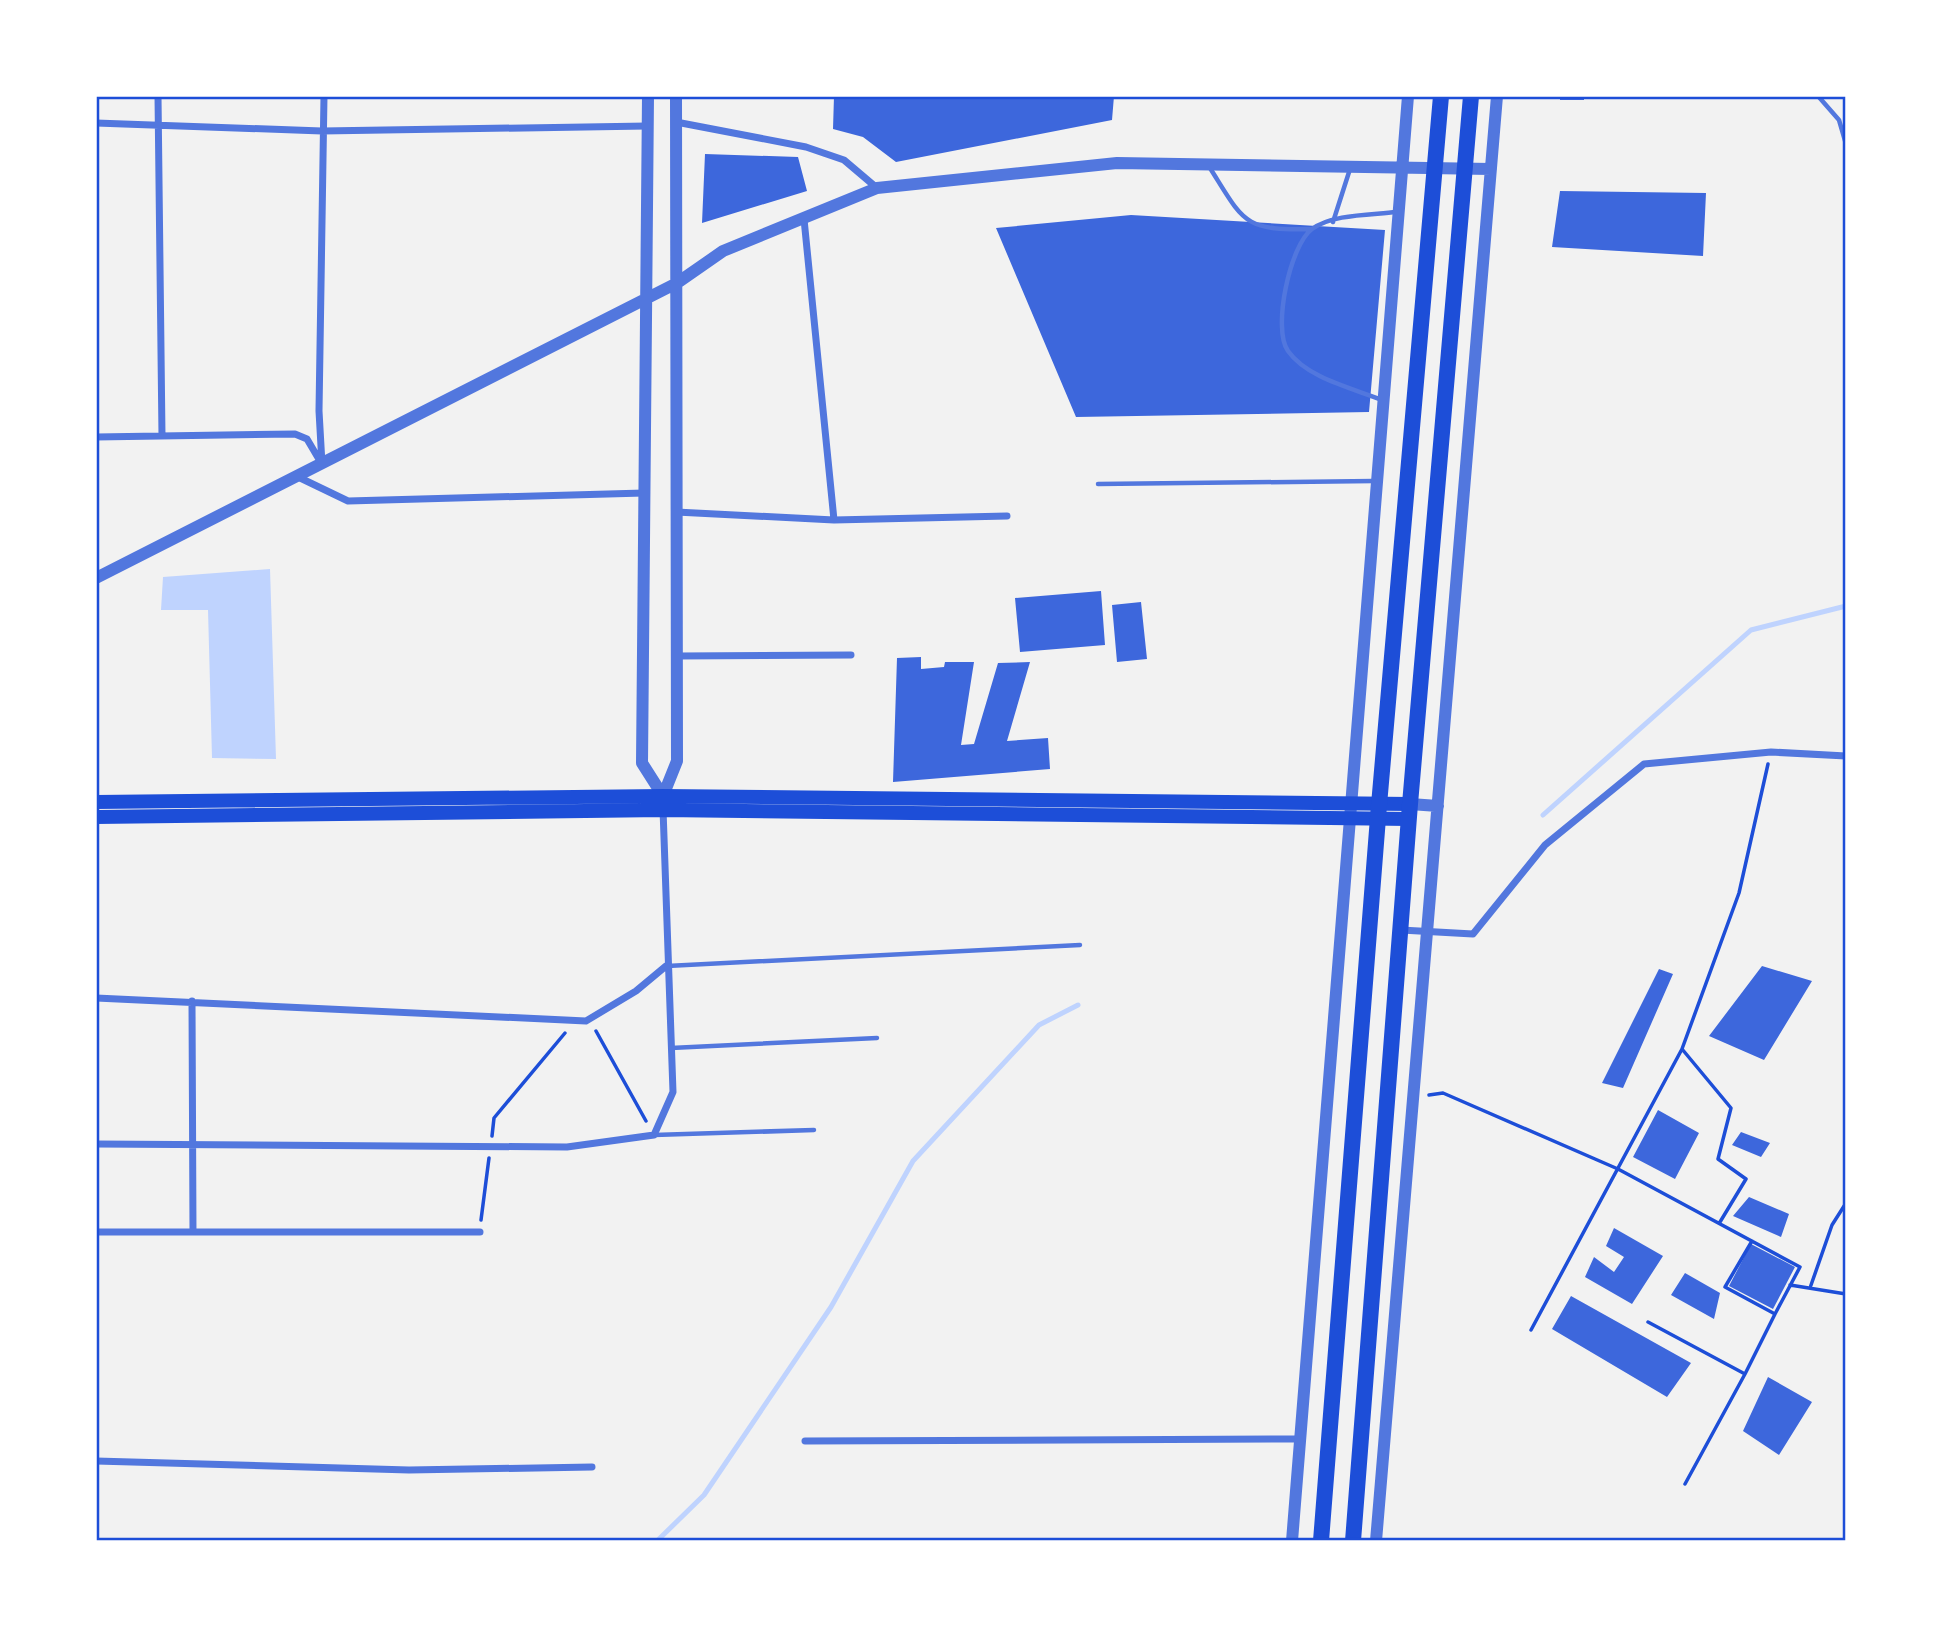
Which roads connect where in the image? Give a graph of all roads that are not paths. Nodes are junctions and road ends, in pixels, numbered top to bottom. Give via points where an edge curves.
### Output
1 (158, 96) edge
2 (324, 96) edge
3 (648, 96) edge
4 (676, 96) edge
5 (1408, 96) edge
6 (1441, 96) edge
7 (1471, 96) edge
8 (1497, 96) edge
9 (1818, 96) edge
10 (675, 122) junction
11 (96, 123) edge
12 (157, 124) junction
13 (647, 126) junction
14 (322, 131) junction
15 (1846, 144) edge
16 (1208, 164) junction
17 (1351, 166) junction
18 (1402, 167) junction
19 (1436, 167) junction
20 (1466, 167) junction
21 (1491, 169) junction
22 (877, 188) junction
23 (1400, 212) junction
24 (804, 219) junction
25 (1333, 222) junction
26 (1312, 229) junction
27 (677, 283) junction
28 (644, 299) junction
29 (1383, 400) junction
30 (162, 436) junction
31 (96, 437) edge
32 (322, 464) junction
33 (295, 476) junction
34 (1376, 481) junction
35 (1098, 484) dead end
36 (644, 493) junction
37 (676, 512) junction
38 (1007, 516) dead end
39 (834, 520) junction
40 (96, 578) edge
41 (851, 655) dead end
42 (678, 656) junction
43 (1846, 756) edge
44 (96, 802) edge
45 (663, 803) junction
46 (1438, 806) junction
47 (1349, 812) junction
48 (1378, 812) junction
49 (1409, 812) junction
50 (96, 817) edge
51 (1400, 930) junction
52 (1427, 933) junction
53 (1080, 945) dead end
54 (666, 966) junction
55 (96, 998) edge
56 (192, 1001) junction
57 (877, 1038) dead end
58 (670, 1048) junction
59 (814, 1130) dead end
60 (654, 1135) junction
61 (96, 1144) edge
62 (190, 1146) junction
63 (96, 1232) edge
64 (192, 1232) junction
65 (480, 1232) road end
66 (1300, 1438) junction
67 (805, 1441) dead end
68 (96, 1461) edge
69 (592, 1466) dead end
70 (1292, 1541) edge
71 (1321, 1541) edge
72 (1353, 1541) edge
73 (1376, 1541) edge

1 - 12 street
2 - 14 street
3 - 13 street
4 - 10 street
5 - 18 street
6 - 19 highway
7 - 20 highway
8 - 21 street
9 - 15 lane via 1839,120
10 - 22 street via 806,147 844,160
10 - 27 street
11 - 12 street
12 - 14 street
12 - 30 street
13 - 14 street
13 - 28 street
14 - 32 street
16 - 17 street
16 - 22 street via 1117,163
16 - 26 lane via 1241,217 1250,223
17 - 18 street
17 - 25 lane
18 - 19 street
18 - 23 street
19 - 20 street
19 - 48 highway
20 - 21 street
20 - 49 highway
21 - 46 street
22 - 24 street
23 - 25 lane
23 - 29 street
24 - 27 street via 723,251
24 - 39 street
25 - 26 lane
26 - 29 lane via 1297,248 1286,285 1282,340 1304,366
27 - 28 street
27 - 37 street
28 - 32 street
28 - 36 street
29 - 34 street
30 - 31 street
30 - 32 street via 295,434 307,439
32 - 33 street
33 - 36 street via 348,500
33 - 40 street
34 - 35 lane
34 - 47 street
36 - 45 street via 642,763
37 - 39 street
37 - 42 street
38 - 39 street
41 - 42 street
42 - 45 street via 677,761
43 - 52 street via 1771,752 1644,764 1545,845 1473,934
44 - 45 main road
45 - 47 main road
45 - 50 main road
45 - 54 street
46 - 49 street
46 - 52 street
47 - 48 main road
47 - 66 street
48 - 49 main road
48 - 71 highway
49 - 51 highway
51 - 52 street
51 - 72 highway
52 - 73 street
53 - 54 lane
54 - 56 street via 636,991 586,1021
54 - 58 street
55 - 56 street
56 - 62 street
57 - 58 lane
58 - 60 street via 673,1092
59 - 60 lane
60 - 62 street via 567,1147
61 - 62 street
62 - 64 street
63 - 64 street
64 - 65 street
66 - 67 street
66 - 70 street
68 - 69 street via 409,1470

